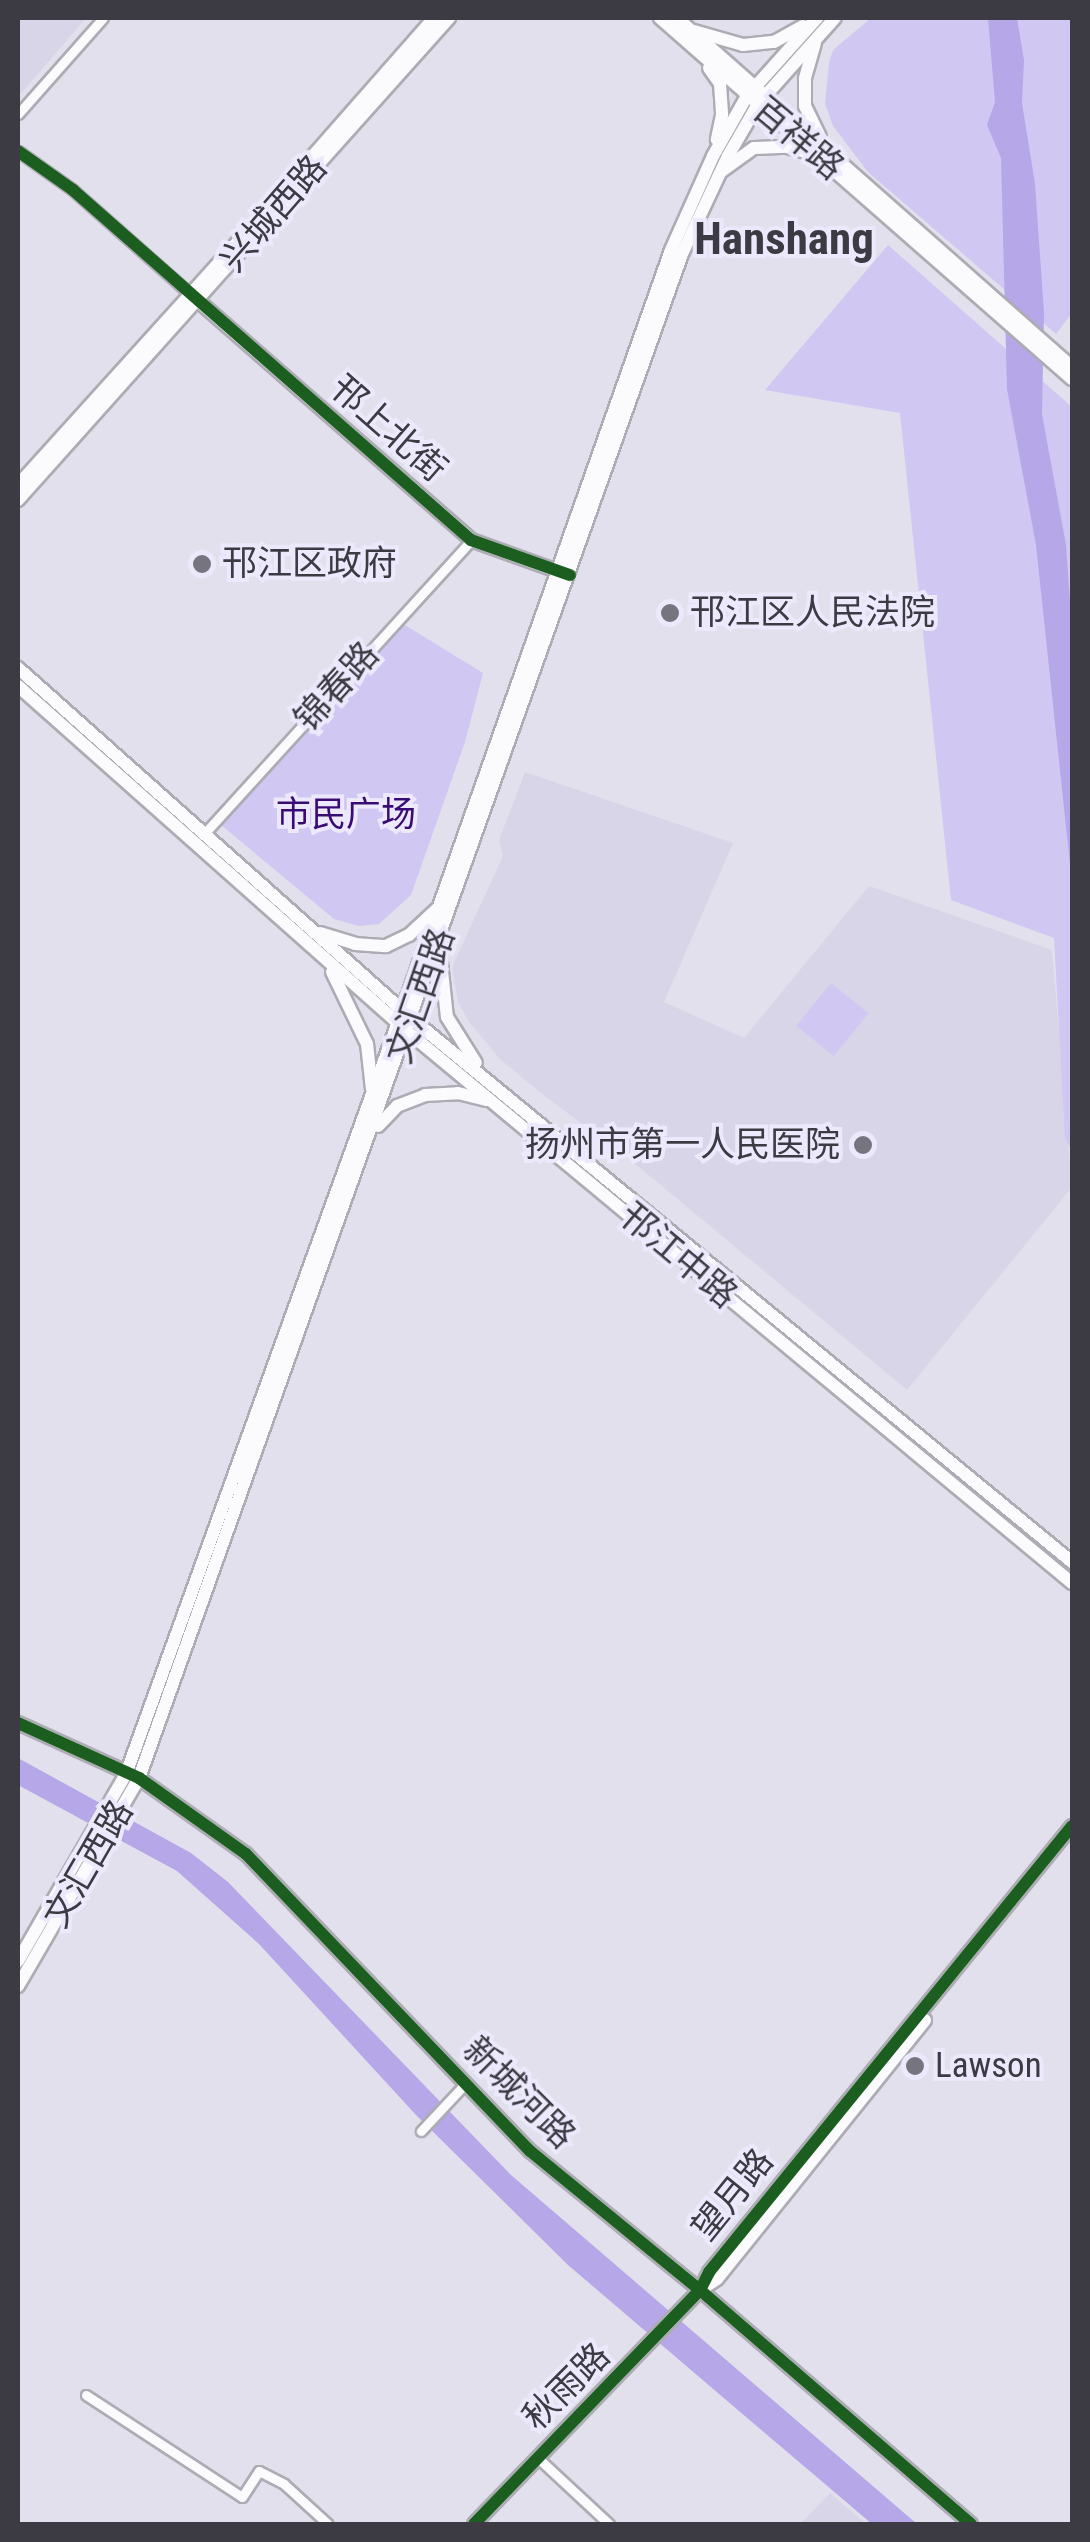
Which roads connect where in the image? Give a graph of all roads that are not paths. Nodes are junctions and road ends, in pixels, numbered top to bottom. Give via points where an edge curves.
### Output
1 (103, 18) edge
2 (434, 18) edge
3 (450, 18) edge
4 (660, 18) edge
5 (677, 18) edge
6 (836, 18) edge
7 (816, 19) edge
8 (691, 30) junction
9 (817, 37) junction
10 (693, 46) junction
11 (757, 95) junction
12 (18, 114) edge
13 (820, 149) junction
14 (18, 151) edge
15 (714, 156) junction
16 (720, 172) junction
17 (193, 297) junction
18 (1050, 353) junction
19 (1072, 367) edge
20 (1072, 379) edge
21 (18, 485) edge
22 (18, 500) edge
23 (471, 540) junction
24 (556, 570) junction
25 (570, 575) junction
26 (18, 668) edge
27 (18, 686) edge
28 (202, 834) junction
29 (438, 908) junction
30 (313, 931) junction
31 (440, 942) junction
32 (326, 961) junction
33 (405, 1022) junction
34 (373, 1093) junction
35 (494, 1095) junction
36 (373, 1131) junction
37 (1072, 1562) edge
38 (1072, 1583) edge
39 (18, 1723) edge
40 (132, 1776) junction
41 (1072, 1826) edge
42 (97, 1837) junction
43 (1072, 1839) edge
44 (18, 1961) edge
45 (18, 1986) edge
46 (465, 2084) junction
47 (421, 2131) dead end
48 (700, 2290) junction
49 (86, 2395) dead end
50 (538, 2458) junction
51 (328, 2524) edge
52 (474, 2524) edge
53 (608, 2524) edge
54 (971, 2524) edge

1 - 12 street
2 - 17 main road, 兴城西路
3 - 17 main road, 兴城西路
4 - 10 main road, 百祥路
5 - 8 main road, 百祥路
6 - 9 main road, 文汇西路
7 - 8 main road via 774,42 742,45
7 - 11 main road, 文汇西路
8 - 11 main road, 百祥路
9 - 11 main road, 文汇西路
9 - 13 main road via 805,106
10 - 11 main road, 百祥路
10 - 15 main road via 720,84
11 - 13 main road, 百祥路
11 - 15 main road, 文汇西路
11 - 16 main road, 文汇西路
13 - 16 main road via 754,148
13 - 18 main road, 百祥路
14 - 17 street via 73,190
15 - 24 main road, 文汇西路 via 671,250
16 - 25 main road, 文汇西路 via 682,254
17 - 21 main road, 兴城西路
17 - 22 main road, 兴城西路
17 - 23 main road, 邗上北街
18 - 19 main road, 百祥路
18 - 20 main road, 百祥路
23 - 24 main road, 邗上北街
23 - 28 street, 锦春路
24 - 25 main road, 邗上北街
24 - 29 main road, 文汇西路
25 - 31 main road, 文汇西路
26 - 28 main road, 邗江中路
27 - 32 main road, 邗江中路
28 - 30 main road, 邗江中路
29 - 30 main road via 386,946
29 - 33 main road, 文汇西路
30 - 33 main road, 邗江中路
31 - 33 main road, 文汇西路
31 - 35 main road via 447,1018
32 - 33 main road, 邗江中路
32 - 34 main road via 367,1044
33 - 34 main road, 文汇西路
33 - 35 main road, 邗江中路
33 - 36 main road, 文汇西路
34 - 40 main road, 文汇西路
35 - 36 main road via 425,1095 397,1106
35 - 37 main road, 邗江中路
35 - 38 main road, 邗江中路
36 - 40 main road, 文汇西路
39 - 40 main road, 新城河路
40 - 42 main road, 文汇西路
40 - 46 main road, 新城河路 via 246,1854
41 - 48 main road, 望月路
42 - 44 main road, 文汇西路
42 - 45 main road, 文汇西路
43 - 48 main road, 望月路 via 716,2279
46 - 47 street
46 - 48 main road, 新城河路 via 530,2151
48 - 50 main road, 秋雨路
48 - 54 main road, 新城河路
49 - 51 street via 242,2497 259,2471
50 - 52 main road, 秋雨路
50 - 53 street

